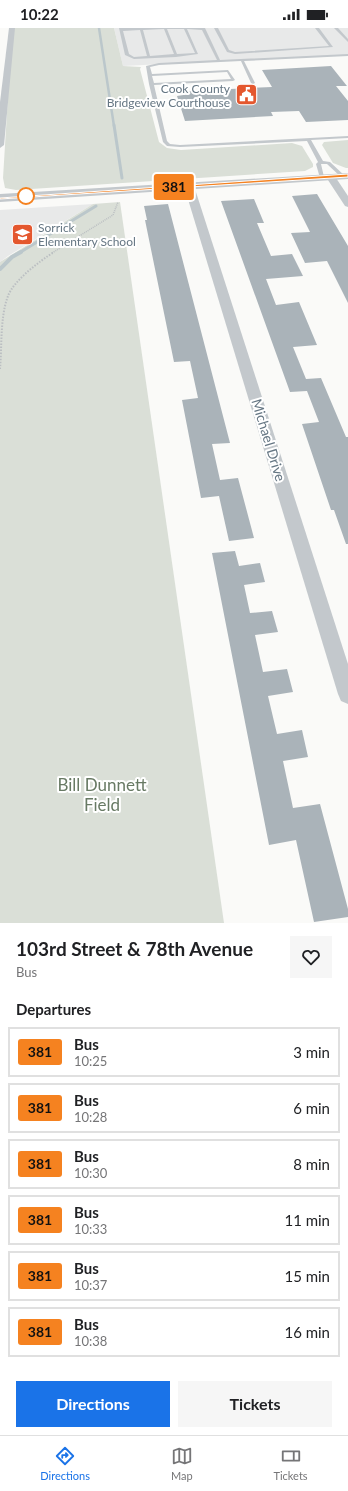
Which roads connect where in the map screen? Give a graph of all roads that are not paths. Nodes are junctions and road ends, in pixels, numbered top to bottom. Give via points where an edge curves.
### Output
1 (12, 28) edge
2 (165, 28) edge
3 (185, 28) edge
4 (216, 28) edge
5 (317, 28) edge
6 (336, 28) edge
7 (121, 29) edge
8 (141, 29) edge
9 (203, 29) edge
10 (348, 41) edge
11 (4, 54) edge
12 (348, 55) edge
13 (176, 56) junction
14 (149, 57) junction
15 (242, 60) junction
16 (219, 61) junction
17 (175, 73) junction
18 (149, 75) junction
19 (178, 83) junction
20 (253, 83) dead end
21 (151, 84) junction
22 (2, 113) edge
23 (348, 137) edge
24 (308, 140) junction
25 (0, 145) edge
26 (321, 162) junction
27 (336, 176) edge
28 (189, 186) junction
29 (0, 198) edge
30 (348, 204) edge
31 (348, 694) edge

1 - 11 street
2 - 3 lane
2 - 8 lane
2 - 13 lane
3 - 9 lane
3 - 13 lane via 197,52 193,55
4 - 5 lane via 228,51 235,53 331,47
6 - 10 lane
7 - 8 lane
7 - 14 lane via 128,57
8 - 14 lane
9 - 16 lane
11 - 22 street
12 - 15 lane
13 - 14 lane
15 - 16 lane
15 - 20 lane
16 - 18 lane via 150,65
17 - 18 lane
17 - 19 lane
17 - 19 lane via 228,71 233,80
18 - 21 lane
19 - 21 lane
21 - 24 lane via 165,142 169,145
22 - 25 street
23 - 24 lane
24 - 26 lane
26 - 27 lane via 328,163
26 - 27 lane via 318,164
27 - 28 street
27 - 30 street
28 - 29 street
28 - 31 street, Michael Drive

